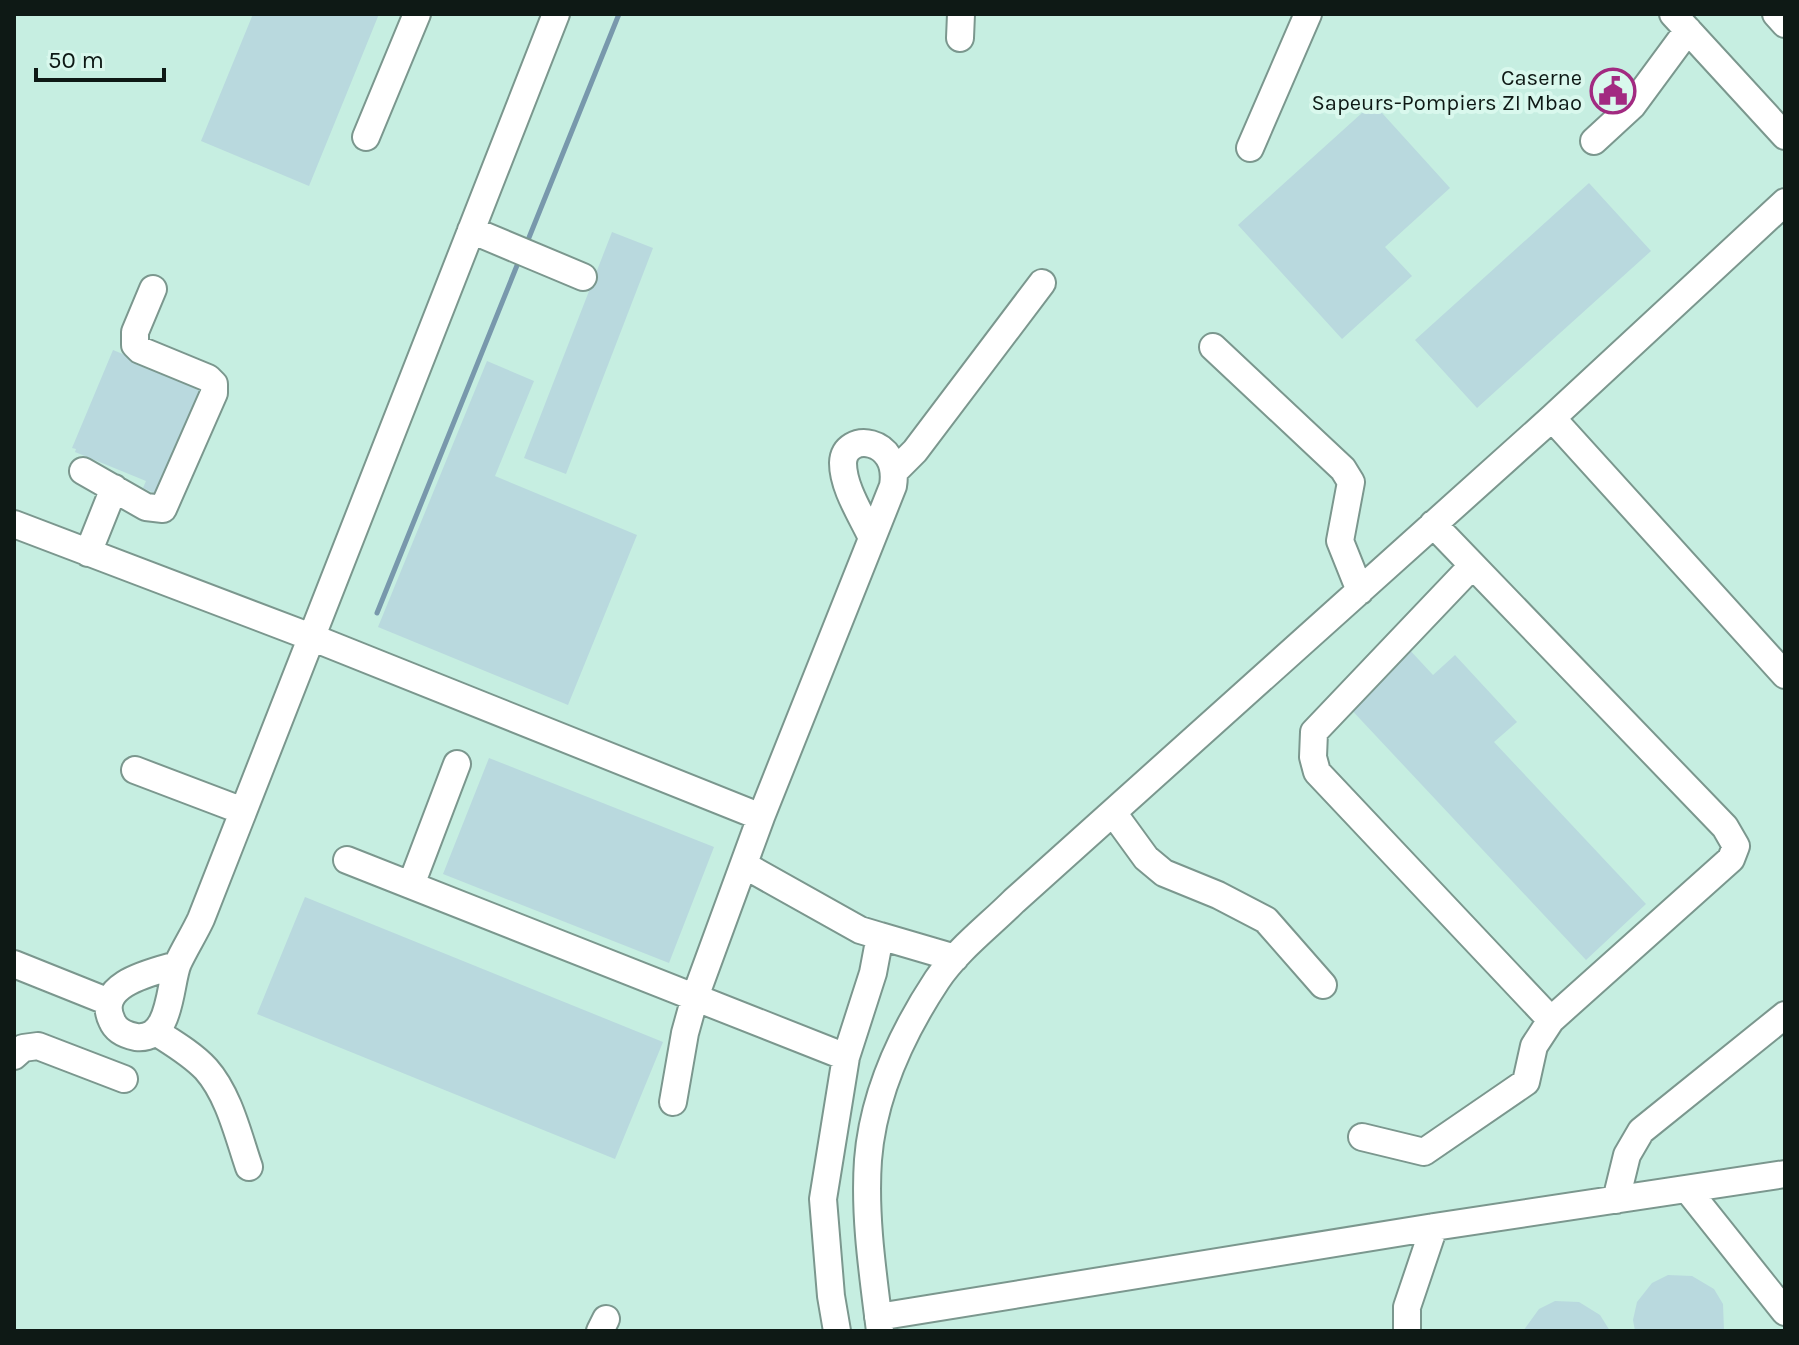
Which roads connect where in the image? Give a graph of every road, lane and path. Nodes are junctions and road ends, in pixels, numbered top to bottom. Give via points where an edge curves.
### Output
1 (417, 14) edge
2 (556, 14) edge
3 (1308, 14) edge
4 (1776, 14) edge
5 (1681, 22) edge
6 (1785, 24) edge
7 (1785, 136) edge
8 (366, 137) dead end
9 (1594, 141) dead end
10 (1250, 148) dead end
11 (1785, 202) edge
12 (471, 230) junction
13 (583, 277) dead end
14 (1042, 283) dead end
15 (153, 289) dead end
16 (1213, 347) dead end
17 (1552, 418) junction
18 (896, 470) junction
19 (83, 471) dead end
20 (114, 488) junction
21 (14, 524) edge
22 (1433, 524) junction
23 (872, 538) junction
24 (88, 553) junction
25 (1472, 566) junction
26 (1360, 591) junction
27 (311, 637) junction
28 (1785, 675) edge
29 (457, 764) dead end
30 (135, 770) dead end
31 (243, 811) junction
32 (1114, 814) junction
33 (761, 817) junction
34 (347, 860) dead end
35 (744, 865) junction
36 (411, 885) junction
37 (880, 936) junction
38 (955, 958) junction
39 (14, 964) edge
40 (177, 965) junction
41 (1323, 985) dead end
42 (695, 997) junction
43 (109, 1002) junction
44 (1785, 1015) edge
45 (1551, 1020) junction
46 (156, 1032) junction
47 (14, 1056) edge
48 (846, 1057) junction
49 (124, 1079) dead end
50 (673, 1102) dead end
51 (1362, 1137) dead end
52 (249, 1167) dead end
53 (1785, 1174) edge
54 (1687, 1189) junction
55 (1616, 1200) junction
56 (1434, 1227) junction
57 (1785, 1312) edge
58 (879, 1324) edge
59 (837, 1331) edge
60 (1407, 1331) edge

1 - 8 street
2 - 12 street
3 - 10 street
4 - 6 street
5 - 7 street
5 - 9 street via 1632,106
11 - 17 street
12 - 13 street
12 - 27 street
14 - 18 street
15 - 20 street via 135,345 208,378 214,393 163,509 146,507
16 - 26 street via 1351,482 1340,541
17 - 22 street
17 - 28 street
18 - 23 street
18 - 23 street via 891,456 871,444 852,446 845,454 850,491
19 - 20 street
20 - 24 street
21 - 24 street
22 - 25 street
22 - 26 street
23 - 33 street
24 - 27 street
25 - 45 street via 1314,732 1313,757 1317,772
25 - 45 street via 1725,827 1736,846 1731,859
26 - 32 street
27 - 31 street
27 - 33 street
29 - 36 street
30 - 31 street
31 - 40 street
32 - 38 street
32 - 41 street via 1146,858 1164,873 1266,920
33 - 35 street
34 - 36 street
35 - 37 street
35 - 42 street
36 - 42 street
37 - 38 street
37 - 48 street
38 - 58 street via 895,1056 873,1124 867,1202
39 - 43 street
40 - 43 street via 124,985
40 - 46 street via 168,1008
42 - 48 street
42 - 50 street
43 - 46 street via 117,1030 143,1038
44 - 55 street via 1641,1131 1627,1155
45 - 51 street via 1534,1046 1526,1082 1424,1152
46 - 52 street via 205,1068 217,1084
47 - 49 street via 38,1046
48 - 59 street via 823,1199
53 - 54 street
54 - 55 street
54 - 57 street
55 - 56 street
56 - 58 street
56 - 60 street via 1407,1307

